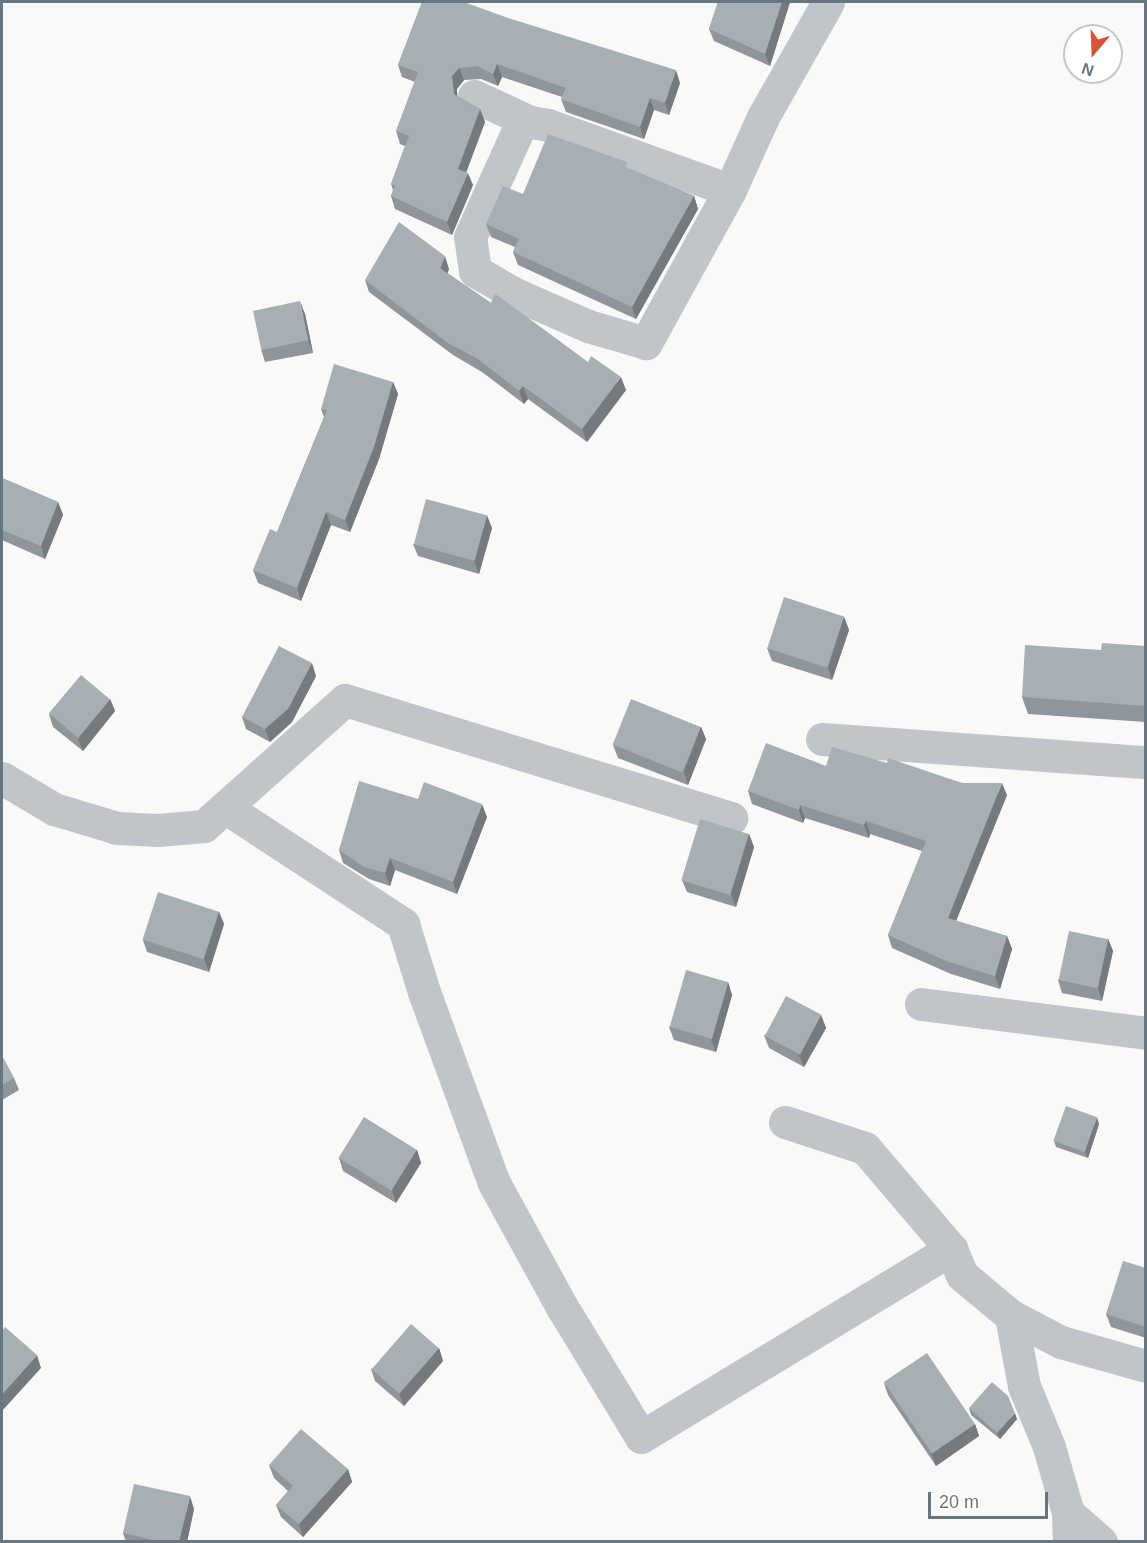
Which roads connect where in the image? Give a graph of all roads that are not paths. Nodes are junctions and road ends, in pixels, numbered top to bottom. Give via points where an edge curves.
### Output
1 (828, 2) edge
2 (474, 96) dead end
3 (530, 122) junction
4 (730, 190) junction
5 (822, 739) dead end
6 (1146, 762) edge
7 (2, 778) edge
8 (226, 808) junction
9 (730, 818) dead end
10 (921, 1004) dead end
11 (1146, 1033) edge
12 (785, 1122) dead end
13 (951, 1249) junction
14 (1011, 1316) junction
15 (1146, 1366) edge
16 (1069, 1527) edge
17 (1101, 1542) edge

1 - 4 street via 763,117
2 - 3 street
3 - 4 street
3 - 4 street via 519,126 470,237 475,272 588,327 646,343
5 - 6 street
7 - 8 street via 54,809 117,828 204,826
8 - 9 street via 345,700
8 - 13 street via 403,924 494,1183 562,1307 641,1437
10 - 11 street
12 - 13 street via 865,1148
13 - 14 street via 962,1275
14 - 15 street via 1061,1341
14 - 16 street via 1024,1386 1049,1447
16 - 17 street

